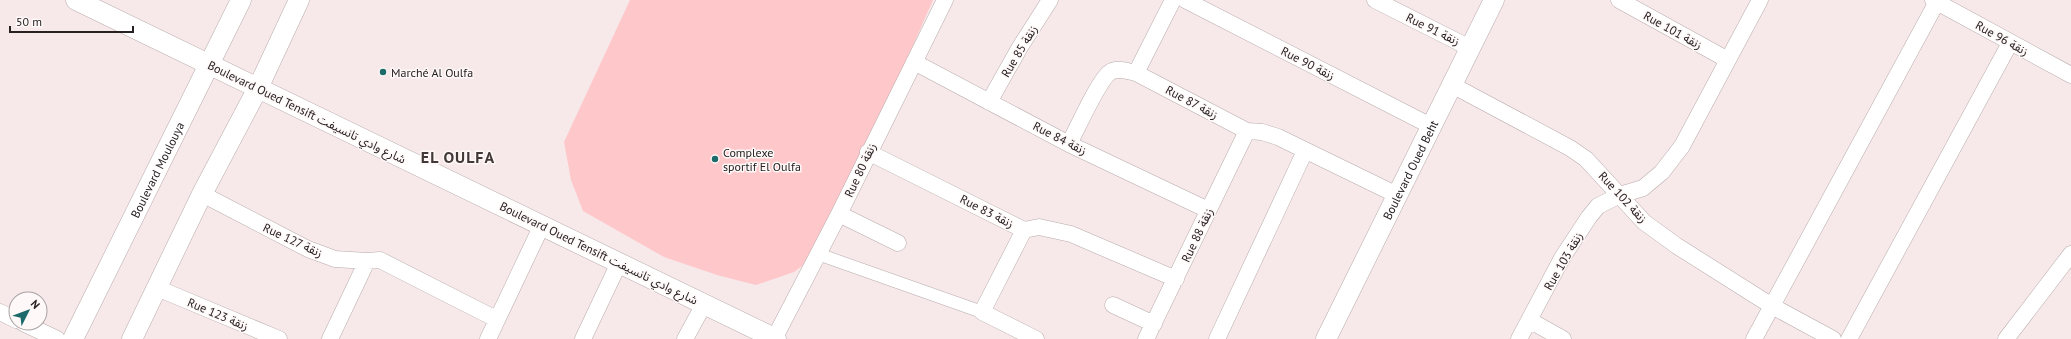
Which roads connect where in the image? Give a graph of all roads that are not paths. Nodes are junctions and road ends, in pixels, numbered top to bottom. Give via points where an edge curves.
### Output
1 (76, 0) edge
2 (241, 0) edge
3 (300, 0) edge
4 (945, 0) edge
5 (1050, 0) edge
6 (1173, 0) edge
7 (1185, 0) edge
8 (1375, 0) edge
9 (1494, 0) edge
10 (1619, 0) edge
11 (1760, 0) edge
12 (1936, 1) edge
13 (2010, 42) junction
14 (1470, 48) junction
15 (1728, 60) junction
16 (914, 62) junction
17 (209, 64) junction
18 (1136, 73) junction
19 (2071, 75) edge
20 (1452, 84) junction
21 (258, 88) junction
22 (989, 102) junction
23 (1431, 126) junction
24 (1247, 131) junction
25 (1069, 144) junction
26 (1305, 151) junction
27 (868, 152) junction
28 (202, 194) junction
29 (1397, 195) junction
30 (1620, 195) junction
31 (1208, 210) junction
32 (839, 214) junction
33 (542, 225) junction
34 (1024, 230) junction
35 (898, 243) dead end
36 (818, 254) junction
37 (2071, 254) edge
38 (366, 261) junction
39 (620, 263) junction
40 (1176, 279) junction
41 (157, 288) junction
42 (704, 304) junction
43 (1113, 305) dead end
44 (1772, 306) junction
45 (982, 312) junction
46 (496, 319) junction
47 (1529, 320) junction
48 (1154, 324) junction
49 (40, 331) edge
50 (56, 339) edge
51 (72, 339) edge
52 (132, 339) edge
53 (279, 339) edge
54 (330, 339) edge
55 (488, 339) edge
56 (583, 339) edge
57 (685, 339) edge
58 (775, 339) edge
59 (1036, 339) edge
60 (1146, 339) edge
61 (1217, 339) edge
62 (1326, 339) edge
63 (1519, 339) edge
64 (1563, 339) edge
65 (1754, 339) edge
66 (1833, 339) edge
67 (1849, 339) edge
68 (2006, 339) edge

1 - 17 street, Boulevard Oued Tensift شارع وادي تانسيفت
2 - 17 street, Boulevard Moulouya
3 - 21 street
4 - 16 street, Rue 80 زنقة
5 - 22 street, Rue 85 زنقة
6 - 18 street
7 - 23 street, Rue 90 زنقة
8 - 14 street, Rue 91 زنقة
9 - 14 street, Boulevard Oued Beht
10 - 15 street, Rue 101 زنقة
11 - 15 street, Rue 103 زنقة
12 - 13 street, Rue 96 زنقة
12 - 44 street
13 - 19 street, Rue 96 زنقة
13 - 67 street
14 - 20 street, Boulevard Oued Beht
15 - 30 street, Rue 103 زنقة via 1682,146 1662,172 1643,188
16 - 22 street, Rue 84 زنقة
16 - 27 street, Rue 80 زنقة
17 - 21 street, Boulevard Oued Tensift شارع وادي تانسيفت
17 - 51 street, Boulevard Moulouya
18 - 24 street, Rue 87 زنقة
18 - 25 street via 1120,70 1109,72
20 - 23 street, Boulevard Oued Beht
20 - 30 street, Rue 102 زنقة via 1586,158
21 - 28 street
21 - 33 street, Boulevard Oued Tensift شارع وادي تانسيفت
22 - 25 street, Rue 84 زنقة
23 - 29 street, Boulevard Oued Beht
24 - 26 street via 1278,137
24 - 31 street, Rue 88 زنقة
25 - 31 street, Rue 84 زنقة
26 - 29 street
26 - 61 street
27 - 32 street, Rue 80 زنقة
27 - 34 street, Rue 83 زنقة
28 - 38 street, Rue 127 زنقة via 308,249 335,258
28 - 41 street
29 - 62 street, Boulevard Oued Beht
30 - 44 street, Rue 102 زنقة via 1644,222
30 - 47 street, Rue 103 زنقة via 1598,206 1589,217 1562,258
31 - 40 street, Rue 88 زنقة
32 - 35 street
32 - 36 street, Rue 80 زنقة
33 - 39 street, Boulevard Oued Tensift شارع وادي تانسيفت
33 - 46 street
34 - 40 street, Rue 83 زنقة via 1039,226 1071,234
34 - 45 street
36 - 45 street
36 - 58 street, Rue 80 زنقة
37 - 68 street
38 - 46 street, Rue 127 زنقة via 380,260
38 - 54 street
39 - 42 street, Boulevard Oued Tensift شارع وادي تانسيفت
39 - 56 street
40 - 48 street, Rue 88 زنقة
41 - 52 street
41 - 53 street, Rue 123 زنقة
42 - 57 street
42 - 58 street, Boulevard Oued Tensift شارع وادي تانسيفت
43 - 48 street
44 - 65 street
44 - 66 street, Rue 102 زنقة
45 - 59 street
46 - 55 street
47 - 63 street, Rue 103 زنقة
47 - 64 street
48 - 60 street, Rue 88 زنقة
49 - 50 street

